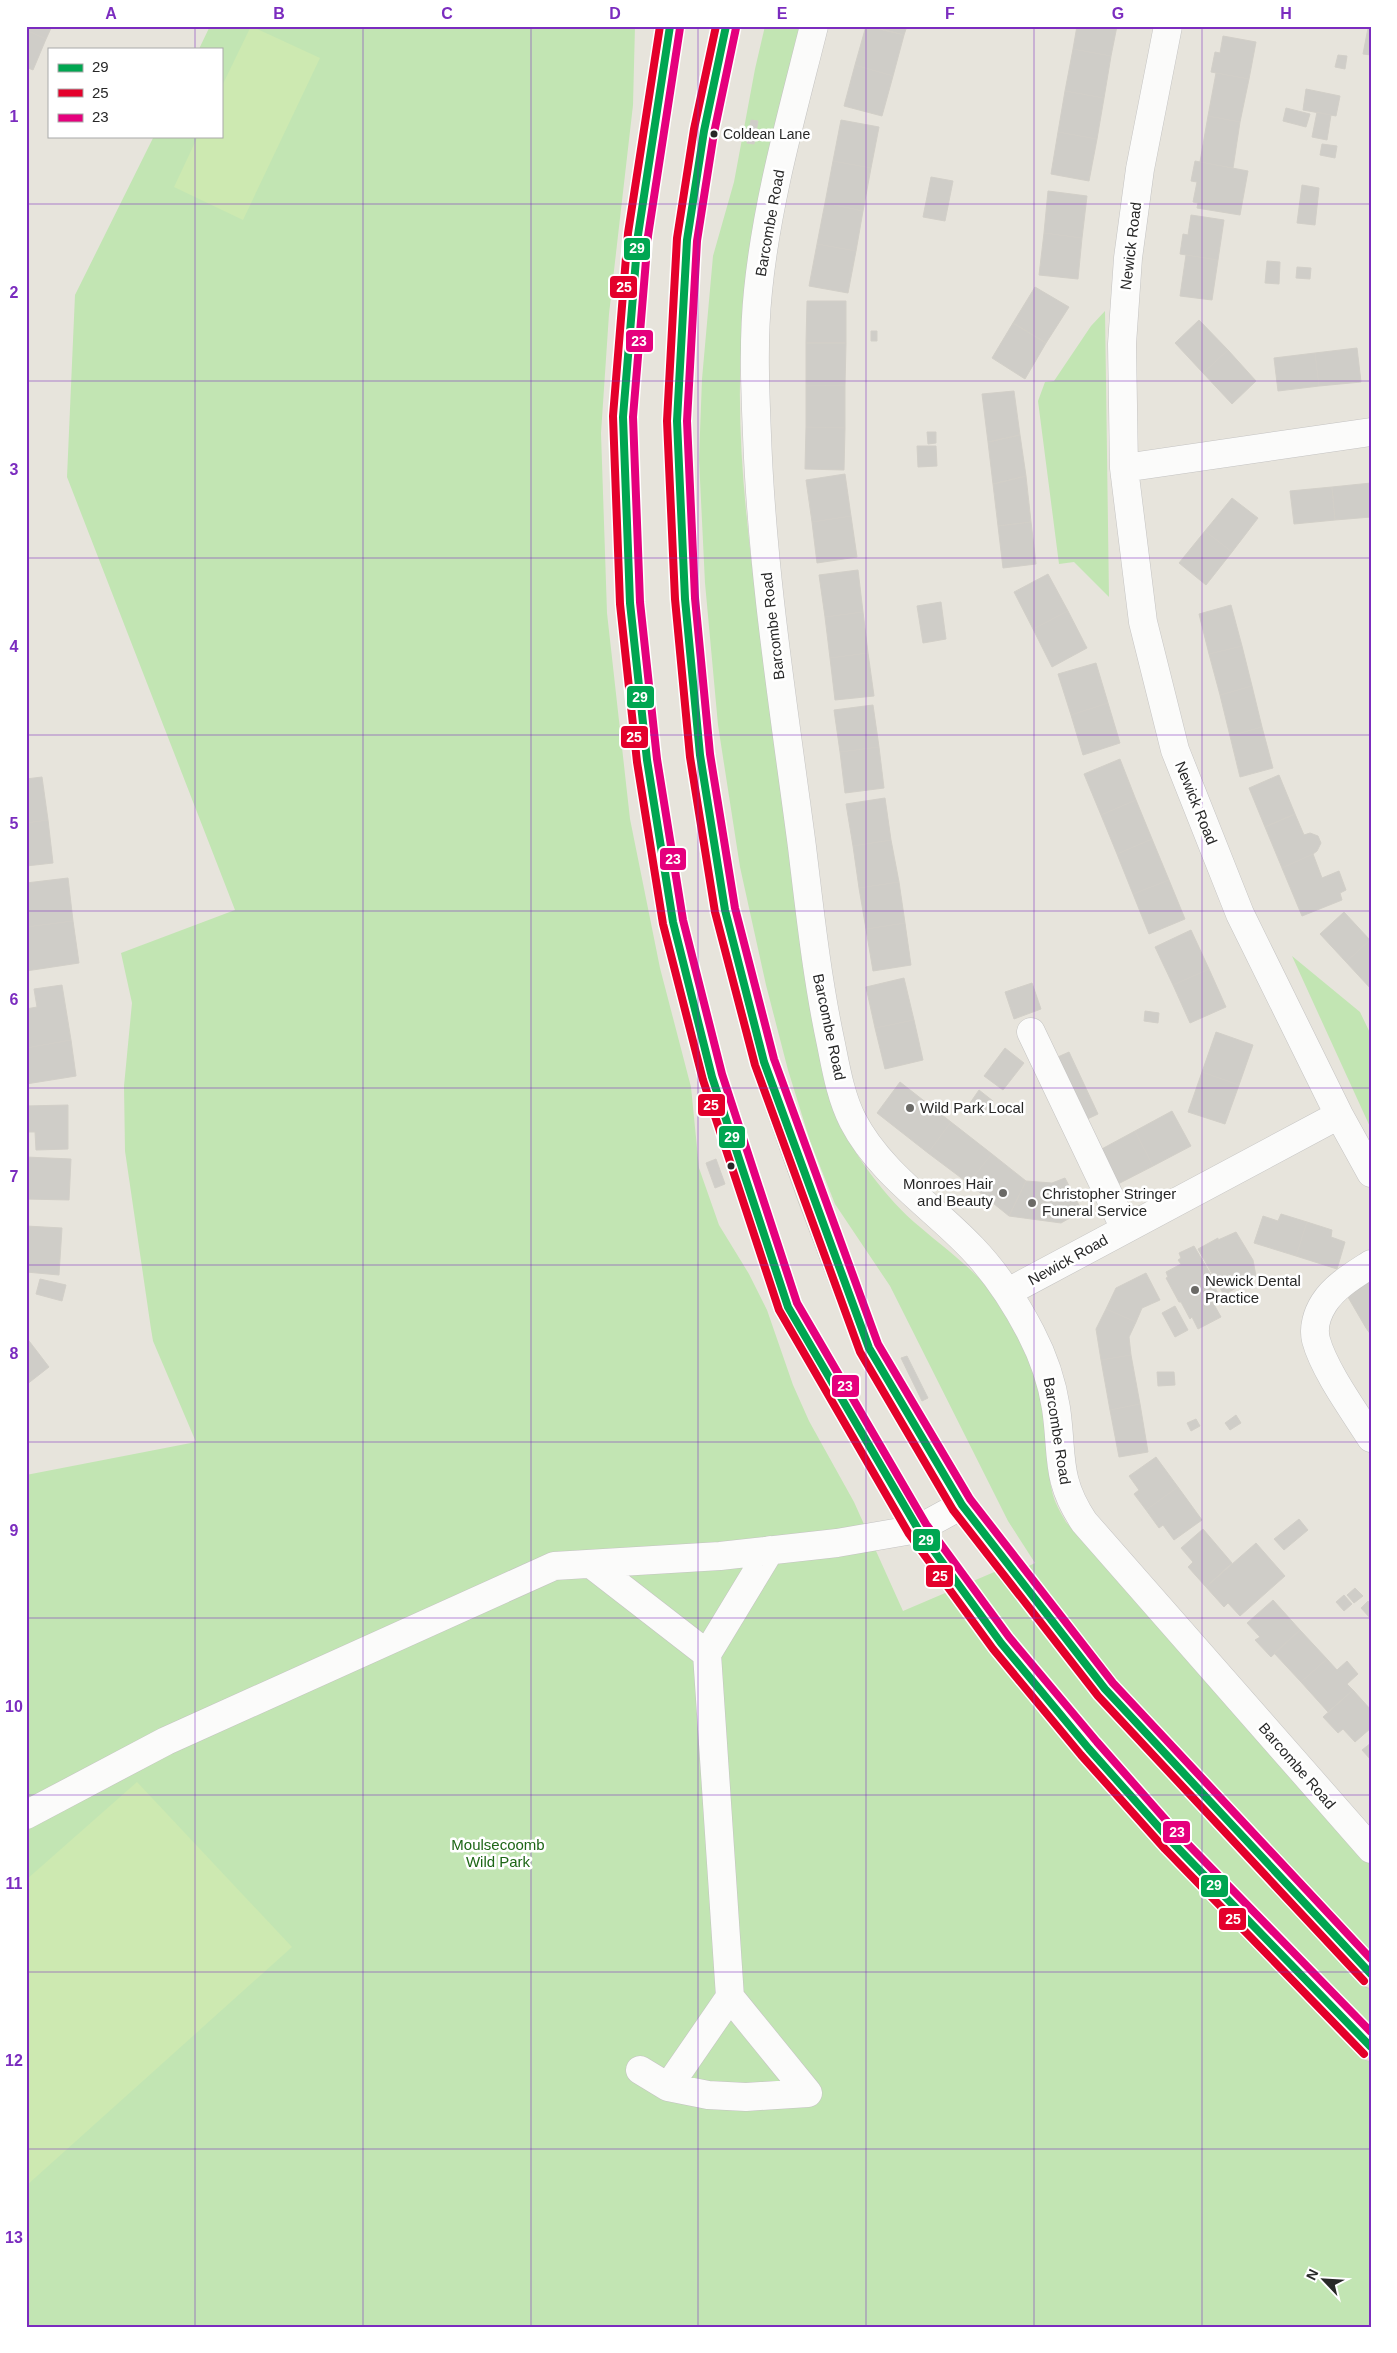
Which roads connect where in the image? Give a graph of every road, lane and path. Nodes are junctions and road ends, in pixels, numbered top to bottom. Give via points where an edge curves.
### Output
1 (670, 26) edge
2 (726, 26) edge
3 (814, 26) edge
4 (1168, 26) edge
5 (1371, 432) edge
6 (1124, 468) junction
7 (1031, 1032) dead end
8 (1338, 1115) junction
9 (1371, 1172) edge
10 (1125, 1229) junction
11 (1371, 1264) edge
12 (1008, 1292) junction
13 (1371, 1438) edge
14 (962, 1505) junction
15 (918, 1530) junction
16 (770, 1550) junction
17 (591, 1564) junction
18 (707, 1654) junction
19 (26, 1815) edge
20 (1371, 1849) edge
21 (1371, 1974) edge
22 (730, 1997) junction
23 (1371, 2047) edge
24 (640, 2070) dead end
25 (668, 2087) junction

1 - 15 main road via 638,235 623,417 630,603 647,760 673,922 712,1077 788,1307
2 - 14 main road via 704,131 687,240 677,421 685,600 700,756 725,910 764,1062 869,1348
3 - 12 street, Barcombe Road via 781,157 768,231 758,291 755,362 762,522 818,985 850,1116 869,1150 974,1249
4 - 6 street, Newick Road via 1140,170 1128,258 1122,344
5 - 6 street
6 - 8 street, Newick Road via 1143,622 1175,750 1240,914
7 - 10 street
8 - 9 street, Newick Road
8 - 10 street, Newick Road
10 - 12 street, Newick Road
11 - 13 street via 1334,1291 1320,1308 1315,1326 1322,1358
12 - 20 street, Barcombe Road via 1038,1348 1051,1382 1061,1475 1073,1505 1116,1559
14 - 15 street
14 - 21 main road via 1105,1689
15 - 16 street
15 - 23 main road via 1001,1643 1089,1749 1172,1842
16 - 17 street
16 - 18 street
17 - 18 street
17 - 19 street via 554,1566 166,1741
18 - 22 street
22 - 25 street
22 - 25 street via 808,2093 746,2098
24 - 25 street

